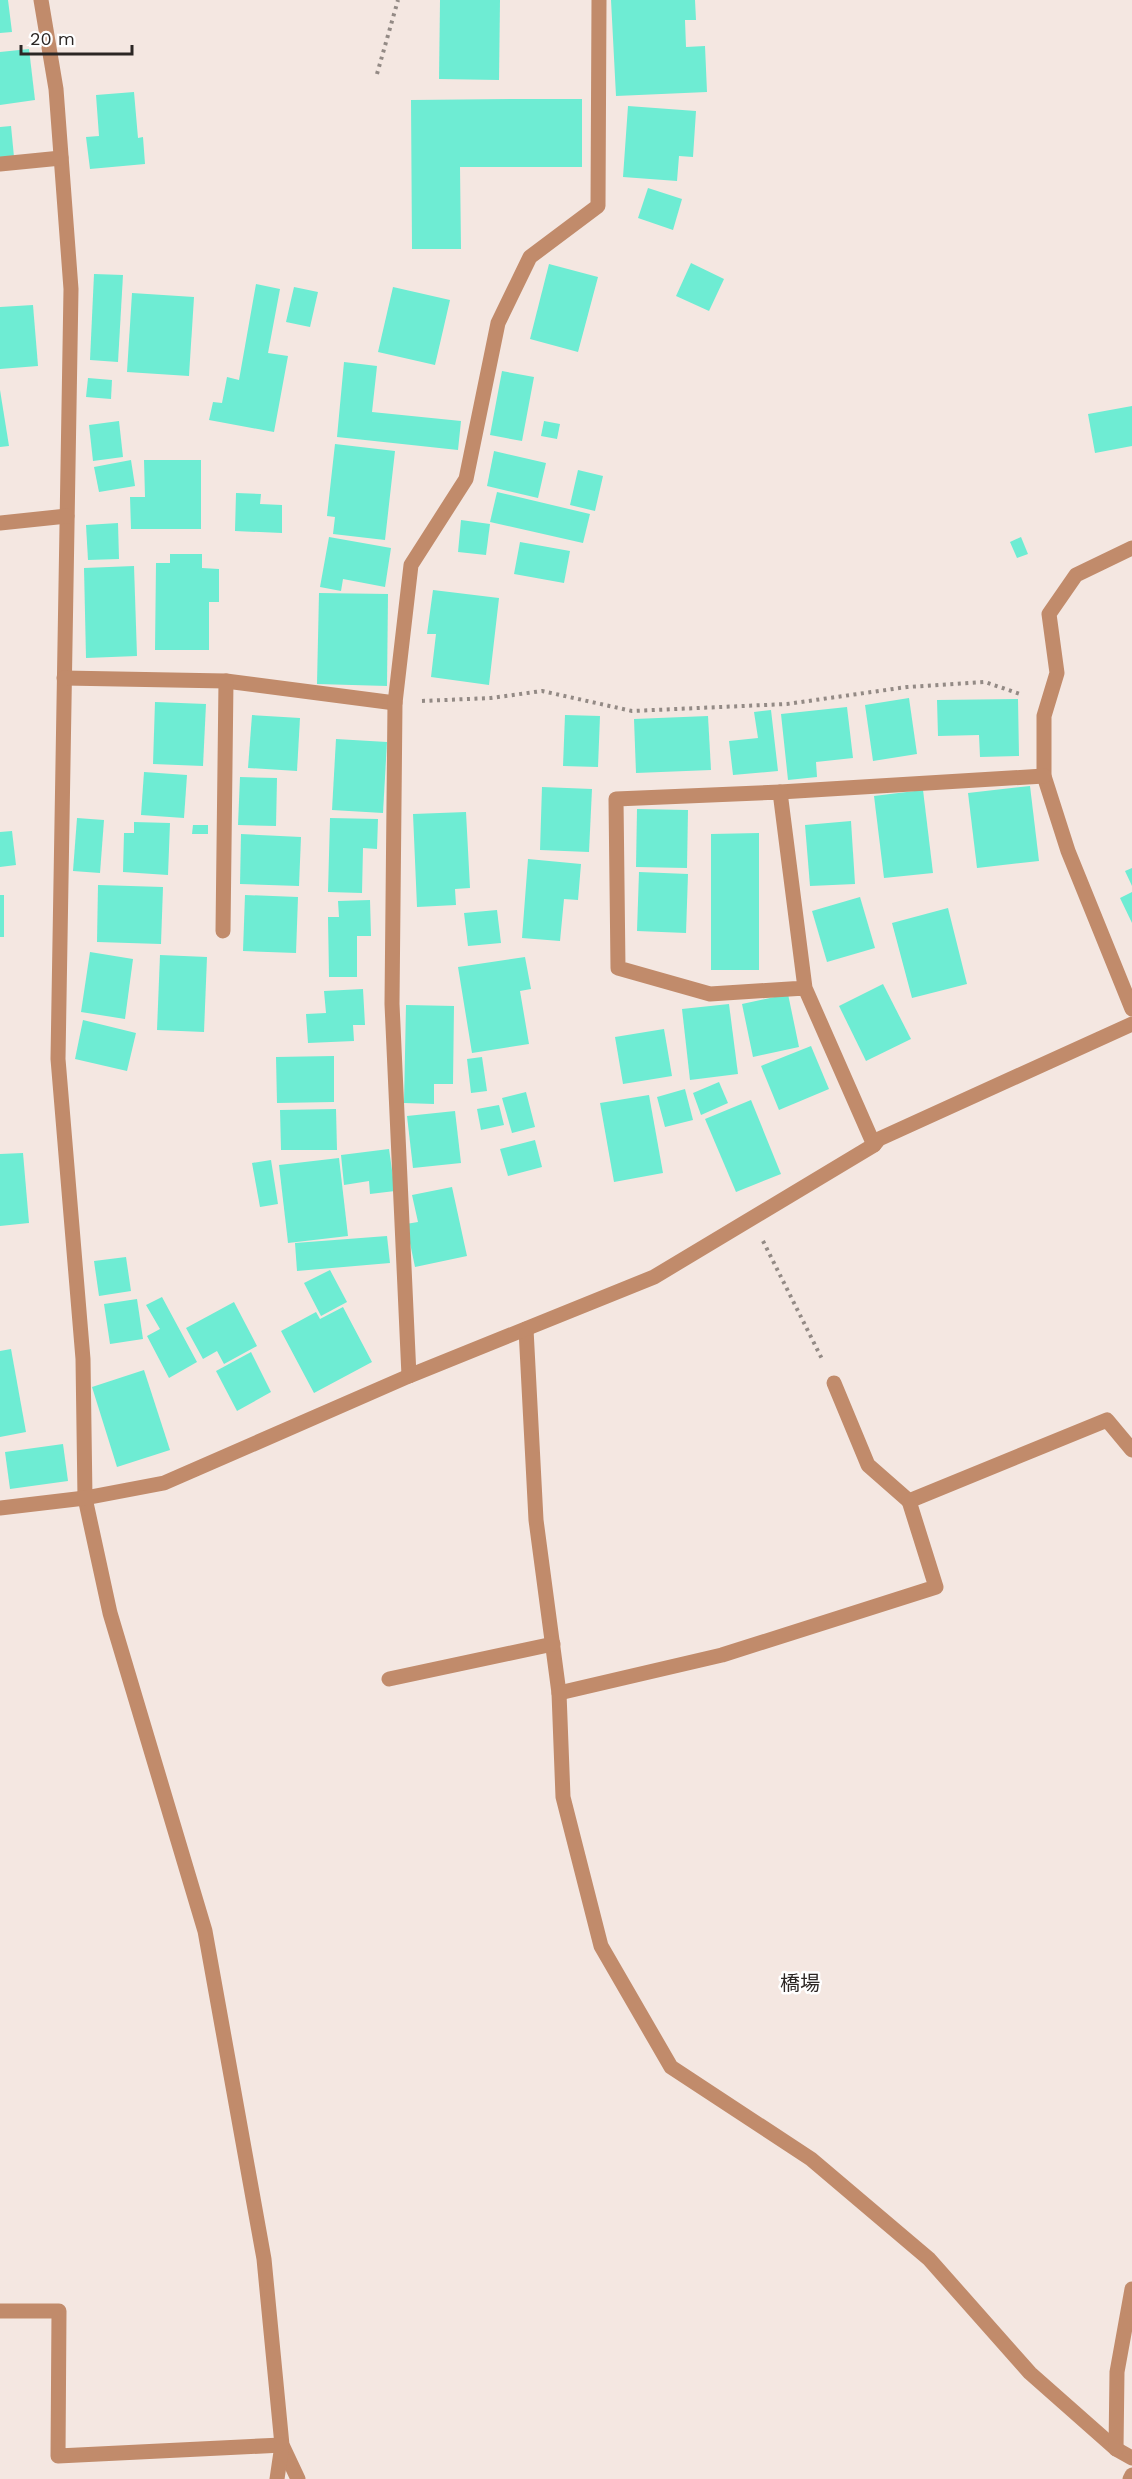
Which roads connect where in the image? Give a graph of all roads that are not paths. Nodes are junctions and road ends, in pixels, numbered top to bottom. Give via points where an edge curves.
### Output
1 (41, 0) edge
2 (599, 0) edge
3 (61, 158) junction
4 (0, 164) edge
5 (67, 516) junction
6 (0, 523) edge
7 (1132, 548) edge
8 (64, 678) junction
9 (226, 681) junction
10 (394, 703) junction
11 (1044, 776) junction
12 (780, 792) junction
13 (223, 931) dead end
14 (805, 988) junction
15 (1132, 1009) edge
16 (1132, 1024) edge
17 (874, 1145) junction
18 (526, 1329) junction
19 (409, 1376) junction
20 (834, 1383) road end
21 (1132, 1450) edge
22 (85, 1498) junction
23 (909, 1501) junction
24 (0, 1508) edge
25 (553, 1644) junction
26 (389, 1679) dead end
27 (559, 1693) junction
28 (1132, 2289) edge
29 (0, 2311) edge
30 (282, 2445) junction
31 (1116, 2449) junction
32 (1132, 2458) edge
33 (1132, 2475) edge
34 (277, 2479) edge
35 (298, 2479) edge
36 (1130, 2479) edge

1 - 3 street via 56,89
2 - 10 street via 598,206 530,257 498,323 466,479 411,565
3 - 4 street
3 - 5 street via 71,289
5 - 6 street
5 - 8 street
7 - 11 street via 1076,575 1049,614 1057,673 1044,716
8 - 9 street
8 - 22 street via 58,1059 83,1359
9 - 10 street
9 - 13 street
10 - 19 street via 392,1004
11 - 12 street
11 - 15 street via 1068,851
12 - 14 street
12 - 14 street via 616,799 618,968 710,994
14 - 17 street
16 - 17 street via 879,1139
17 - 18 street via 654,1277
18 - 19 street
18 - 25 street via 536,1520
19 - 22 street via 164,1484
20 - 23 street via 868,1465
21 - 23 street via 1107,1420
22 - 24 street
22 - 30 street via 111,1613 205,1931 264,2259
23 - 27 street via 936,1587 722,1655
25 - 26 street
25 - 27 street
27 - 31 street via 562,1797 601,1946 671,2067 811,2159 929,2259 1030,2373
28 - 31 street via 1118,2372
29 - 30 street via 59,2311 58,2457
30 - 34 street
30 - 35 street
31 - 32 street
33 - 36 street

